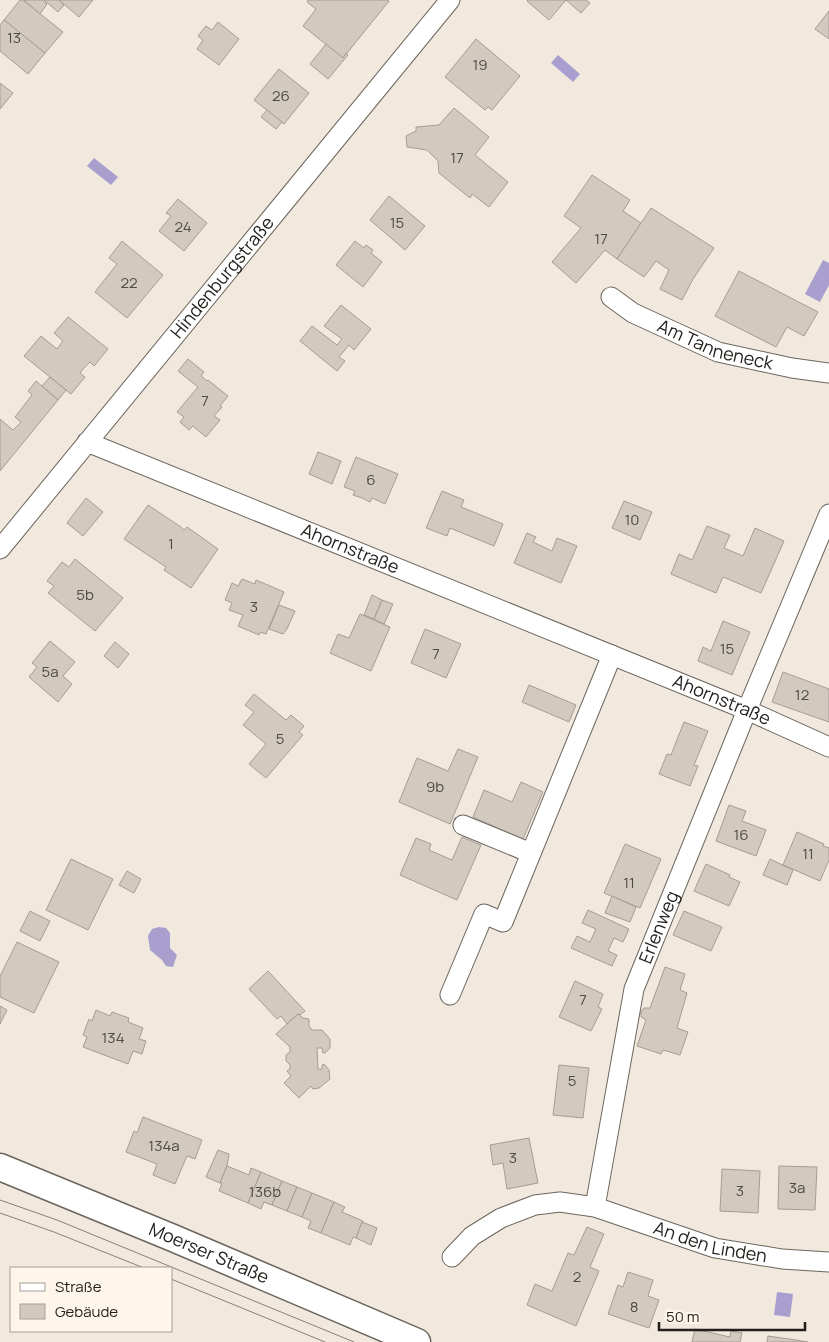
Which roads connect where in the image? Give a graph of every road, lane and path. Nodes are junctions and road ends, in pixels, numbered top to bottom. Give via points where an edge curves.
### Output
1 (445, 2) edge
2 (611, 297) dead end
3 (829, 373) edge
4 (87, 442) junction
5 (829, 514) edge
6 (0, 549) edge
7 (612, 655) junction
8 (747, 710) junction
9 (829, 747) edge
10 (463, 826) dead end
11 (531, 853) junction
12 (450, 995) dead end
13 (0, 1167) edge
14 (595, 1207) junction
15 (452, 1257) dead end
16 (829, 1262) edge
17 (417, 1342) edge

1 - 4 street, Hindenburgstraße
2 - 3 street, Am Tanneneck via 633,313 718,352
4 - 6 street, Hindenburgstraße
4 - 7 street, Ahornstraße
5 - 8 street, Erlenweg
7 - 8 street, Ahornstraße
7 - 11 street
8 - 9 street, Ahornstraße
8 - 14 street, Erlenweg via 634,989
10 - 11 street
11 - 12 street via 503,922 484,914
13 - 17 main road, Moerser Straße
14 - 15 street via 560,1202 535,1205 501,1218 472,1236
14 - 16 street, An den Linden via 715,1248 782,1259

